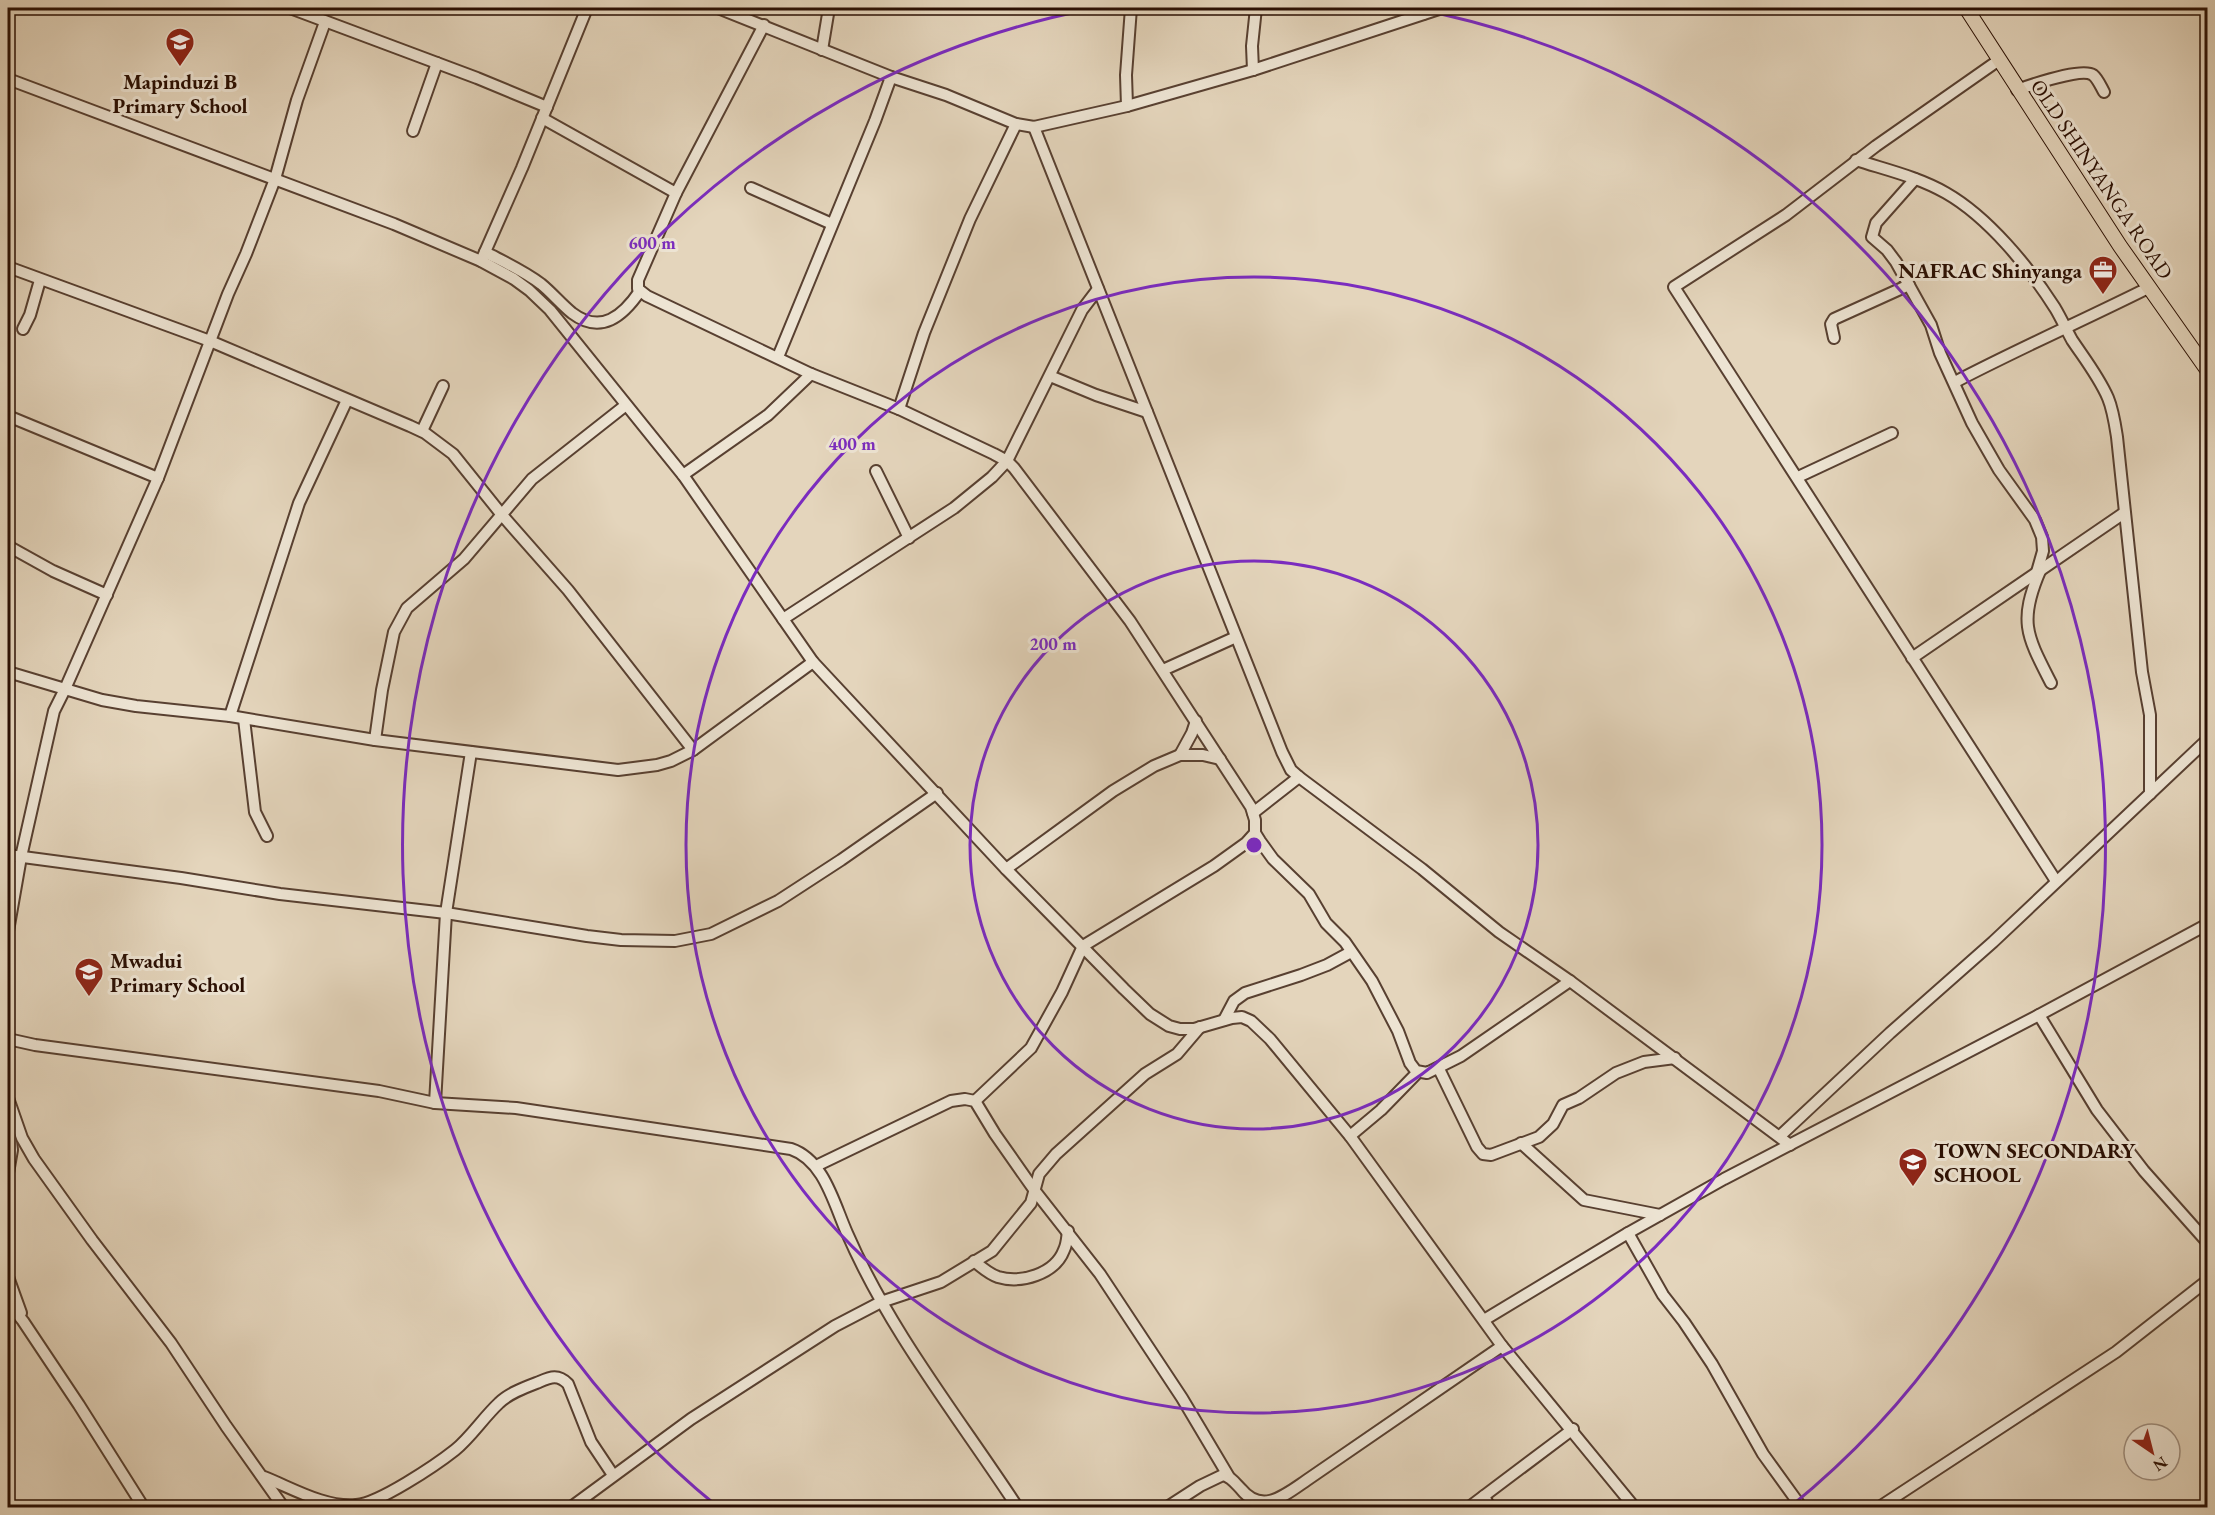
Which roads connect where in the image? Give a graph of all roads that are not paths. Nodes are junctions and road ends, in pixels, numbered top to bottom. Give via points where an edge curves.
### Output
1 (290, 8) edge
2 (587, 8) edge
3 (718, 8) edge
4 (829, 8) edge
5 (1131, 8) edge
6 (1256, 8) edge
7 (1403, 8) edge
8 (1442, 8) edge
9 (1966, 8) edge
10 (1423, 14) junction
11 (325, 22) junction
12 (764, 25) junction
13 (822, 50) junction
14 (1999, 60) junction
15 (437, 63) junction
16 (1254, 70) junction
17 (891, 77) junction
18 (8, 79) edge
19 (2018, 90) junction
20 (2104, 92) dead end
21 (1127, 106) junction
22 (544, 112) junction
23 (1016, 124) junction
24 (1034, 127) junction
25 (413, 131) dead end
26 (1856, 160) junction
27 (274, 179) junction
28 (1915, 179) junction
29 (751, 188) dead end
30 (676, 193) junction
31 (832, 224) junction
32 (483, 257) junction
33 (8, 267) edge
34 (40, 280) junction
35 (1909, 285) junction
36 (2148, 288) junction
37 (1098, 289) junction
38 (639, 291) junction
39 (2064, 327) junction
40 (23, 329) dead end
41 (1834, 338) dead end
42 (210, 341) junction
43 (778, 357) junction
44 (2208, 371) edge
45 (812, 374) junction
46 (1050, 376) junction
47 (1955, 382) junction
48 (443, 386) dead end
49 (347, 400) junction
50 (626, 405) junction
51 (899, 409) junction
52 (1147, 412) junction
53 (8, 416) edge
54 (422, 431) junction
55 (1892, 433) dead end
56 (1007, 461) junction
57 (876, 471) dead end
58 (683, 475) junction
59 (1798, 477) junction
60 (158, 478) junction
61 (2124, 513) junction
62 (502, 515) junction
63 (909, 538) junction
64 (8, 546) edge
65 (2038, 571) junction
66 (107, 595) junction
67 (783, 619) junction
68 (1236, 637) junction
69 (1912, 658) junction
70 (813, 662) junction
71 (1163, 670) junction
72 (8, 672) edge
73 (2051, 683) dead end
74 (65, 690) junction
75 (230, 716) junction
76 (244, 719) junction
77 (1196, 721) junction
78 (2208, 739) edge
79 (375, 740) junction
80 (693, 750) junction
81 (471, 752) junction
82 (1180, 755) junction
83 (1220, 759) junction
84 (1299, 777) junction
85 (937, 793) junction
86 (2150, 794) junction
87 (1253, 813) junction
88 (1255, 833) junction
89 (267, 836) dead end
90 (8, 855) edge
91 (21, 857) junction
92 (1006, 869) junction
93 (2056, 881) junction
94 (446, 913) junction
95 (2208, 924) edge
96 (8, 931) edge
97 (1083, 946) junction
98 (1351, 952) junction
99 (1570, 981) junction
100 (2039, 1015) junction
101 (1224, 1020) junction
102 (1200, 1027) junction
103 (8, 1039) edge
104 (1675, 1058) junction
105 (1439, 1069) junction
106 (1418, 1072) junction
107 (8, 1098) edge
108 (975, 1101) junction
109 (435, 1103) junction
110 (8, 1105) edge
111 (1350, 1136) junction
112 (1780, 1136) junction
113 (1521, 1143) junction
114 (1790, 1144) junction
115 (9, 1159) edge
116 (816, 1166) junction
117 (8, 1173) edge
118 (1035, 1191) junction
119 (1660, 1215) junction
120 (1068, 1231) junction
121 (1628, 1233) junction
122 (2208, 1243) edge
123 (974, 1261) junction
124 (8, 1277) edge
125 (2208, 1280) edge
126 (8, 1302) edge
127 (881, 1302) junction
128 (1484, 1320) junction
129 (24, 1321) junction
130 (1502, 1346) junction
131 (1573, 1429) junction
132 (613, 1475) junction
133 (263, 1476) junction
134 (1229, 1477) junction
135 (1484, 1496) junction
136 (144, 1508) edge
137 (284, 1508) edge
138 (570, 1508) edge
139 (1018, 1508) edge
140 (1166, 1508) edge
141 (1468, 1508) edge
142 (1490, 1508) edge
143 (1635, 1508) edge
144 (1802, 1508) edge
145 (1878, 1508) edge

1 - 11 street
2 - 22 street
3 - 12 street
4 - 13 street
5 - 21 street
6 - 16 street
7 - 10 street
8 - 10 street
9 - 14 main road, OLD SHINYANGA ROAD
10 - 16 street
11 - 15 street
11 - 27 street
12 - 13 street
12 - 30 street
13 - 17 street
14 - 19 main road, OLD SHINYANGA ROAD
14 - 26 street
15 - 22 street
15 - 25 street
16 - 21 street
17 - 23 street
17 - 31 street
18 - 27 street
19 - 20 street via 2088,73
19 - 36 main road, OLD SHINYANGA ROAD
21 - 24 street
22 - 30 street
22 - 32 street
23 - 24 street
23 - 51 street via 970,219 924,333
24 - 37 street
26 - 28 street
26 - 59 street via 1786,215 1674,287
27 - 32 street
27 - 42 street
28 - 35 street via 1876,223 1872,235 1893,257
28 - 39 street via 1947,194 1986,225 2036,280
29 - 31 street
30 - 38 street via 638,280
31 - 43 street
32 - 38 street via 540,283 570,312 587,321 612,320
32 - 50 street via 530,290 550,310
33 - 34 street
34 - 40 street
34 - 42 street
35 - 41 street via 1837,317 1830,324
35 - 47 street
36 - 39 street
36 - 44 main road, OLD SHINYANGA ROAD
37 - 46 street via 1082,310
37 - 52 street
38 - 43 street
39 - 47 street
39 - 61 street via 2109,400 2117,437
42 - 49 street
42 - 60 street
43 - 45 street
45 - 51 street
45 - 58 street via 768,415
46 - 52 street
46 - 56 street
47 - 65 street via 1989,454 2035,520 2043,551
48 - 54 street
49 - 54 street
49 - 75 street via 299,503
50 - 58 street
50 - 62 street via 532,479
51 - 56 street
52 - 68 street
53 - 60 street
54 - 62 street via 453,454
55 - 59 street
56 - 63 street via 967,498
56 - 71 street via 1051,514
57 - 63 street
58 - 67 street
59 - 69 street
60 - 66 street
61 - 65 street
61 - 86 street via 2150,715
62 - 79 street via 464,559 411,603 398,620
62 - 80 street via 568,590
63 - 67 street
64 - 66 street
65 - 69 street
65 - 73 street via 2028,600 2027,622
66 - 74 street
67 - 70 street
68 - 71 street
68 - 84 street via 1282,752
69 - 93 street
70 - 80 street
70 - 85 street
71 - 77 street
72 - 74 street
74 - 75 street via 136,706
74 - 91 street via 54,711
75 - 76 street
76 - 79 street
76 - 89 street via 255,812
77 - 82 street
77 - 83 street
78 - 86 street
79 - 81 street
80 - 81 street via 657,765 618,770
81 - 94 street
82 - 83 street
82 - 92 street via 1113,790
83 - 87 street
84 - 87 street
84 - 99 street via 1499,932
85 - 92 street
85 - 94 street via 778,902 696,938 621,939
86 - 93 street
87 - 88 street
88 - 97 street via 1214,866
88 - 98 street via 1274,859 1309,894 1326,923
90 - 91 street
91 - 94 street
91 - 96 street
92 - 97 street
93 - 112 street
94 - 109 street
95 - 100 street
97 - 102 street via 1159,1021 1180,1029
97 - 108 street via 1031,1048
98 - 101 street via 1327,965 1245,993 1234,1001
98 - 106 street via 1372,981 1410,1063
99 - 104 street
99 - 105 street
100 - 114 street
100 - 122 street via 2097,1110
101 - 102 street
101 - 111 street via 1242,1017 1256,1025
102 - 118 street via 1176,1054 1145,1074 1056,1154 1039,1174
103 - 109 street via 379,1091
104 - 112 street
104 - 113 street via 1644,1062 1616,1073 1563,1106 1550,1128
105 - 106 street via 1426,1074
105 - 113 street via 1482,1153 1493,1155
106 - 111 street
107 - 133 street via 34,1159 171,1343
108 - 116 street via 951,1101
108 - 118 street
109 - 116 street via 516,1108 779,1147 800,1152
110 - 115 street
111 - 128 street
112 - 114 street
113 - 119 street via 1584,1200
114 - 119 street
115 - 117 street
116 - 127 street
118 - 120 street
118 - 123 street via 1031,1203 994,1249
119 - 121 street
120 - 123 street via 1062,1255 1035,1276 1001,1278
120 - 134 street via 1182,1398
121 - 128 street
121 - 144 street via 1664,1295 1712,1364 1763,1454
123 - 127 street via 941,1282
124 - 129 street
125 - 145 street via 2116,1352
126 - 129 street
127 - 132 street via 835,1326 700,1413
127 - 139 street
128 - 130 street
129 - 136 street
130 - 131 street
130 - 134 street via 1273,1501 1249,1499
131 - 135 street
131 - 143 street
132 - 133 street via 591,1442 568,1384 556,1377 501,1401 454,1451 366,1504 332,1503
132 - 138 street
133 - 137 street
134 - 140 street via 1214,1478
135 - 141 street
135 - 142 street

